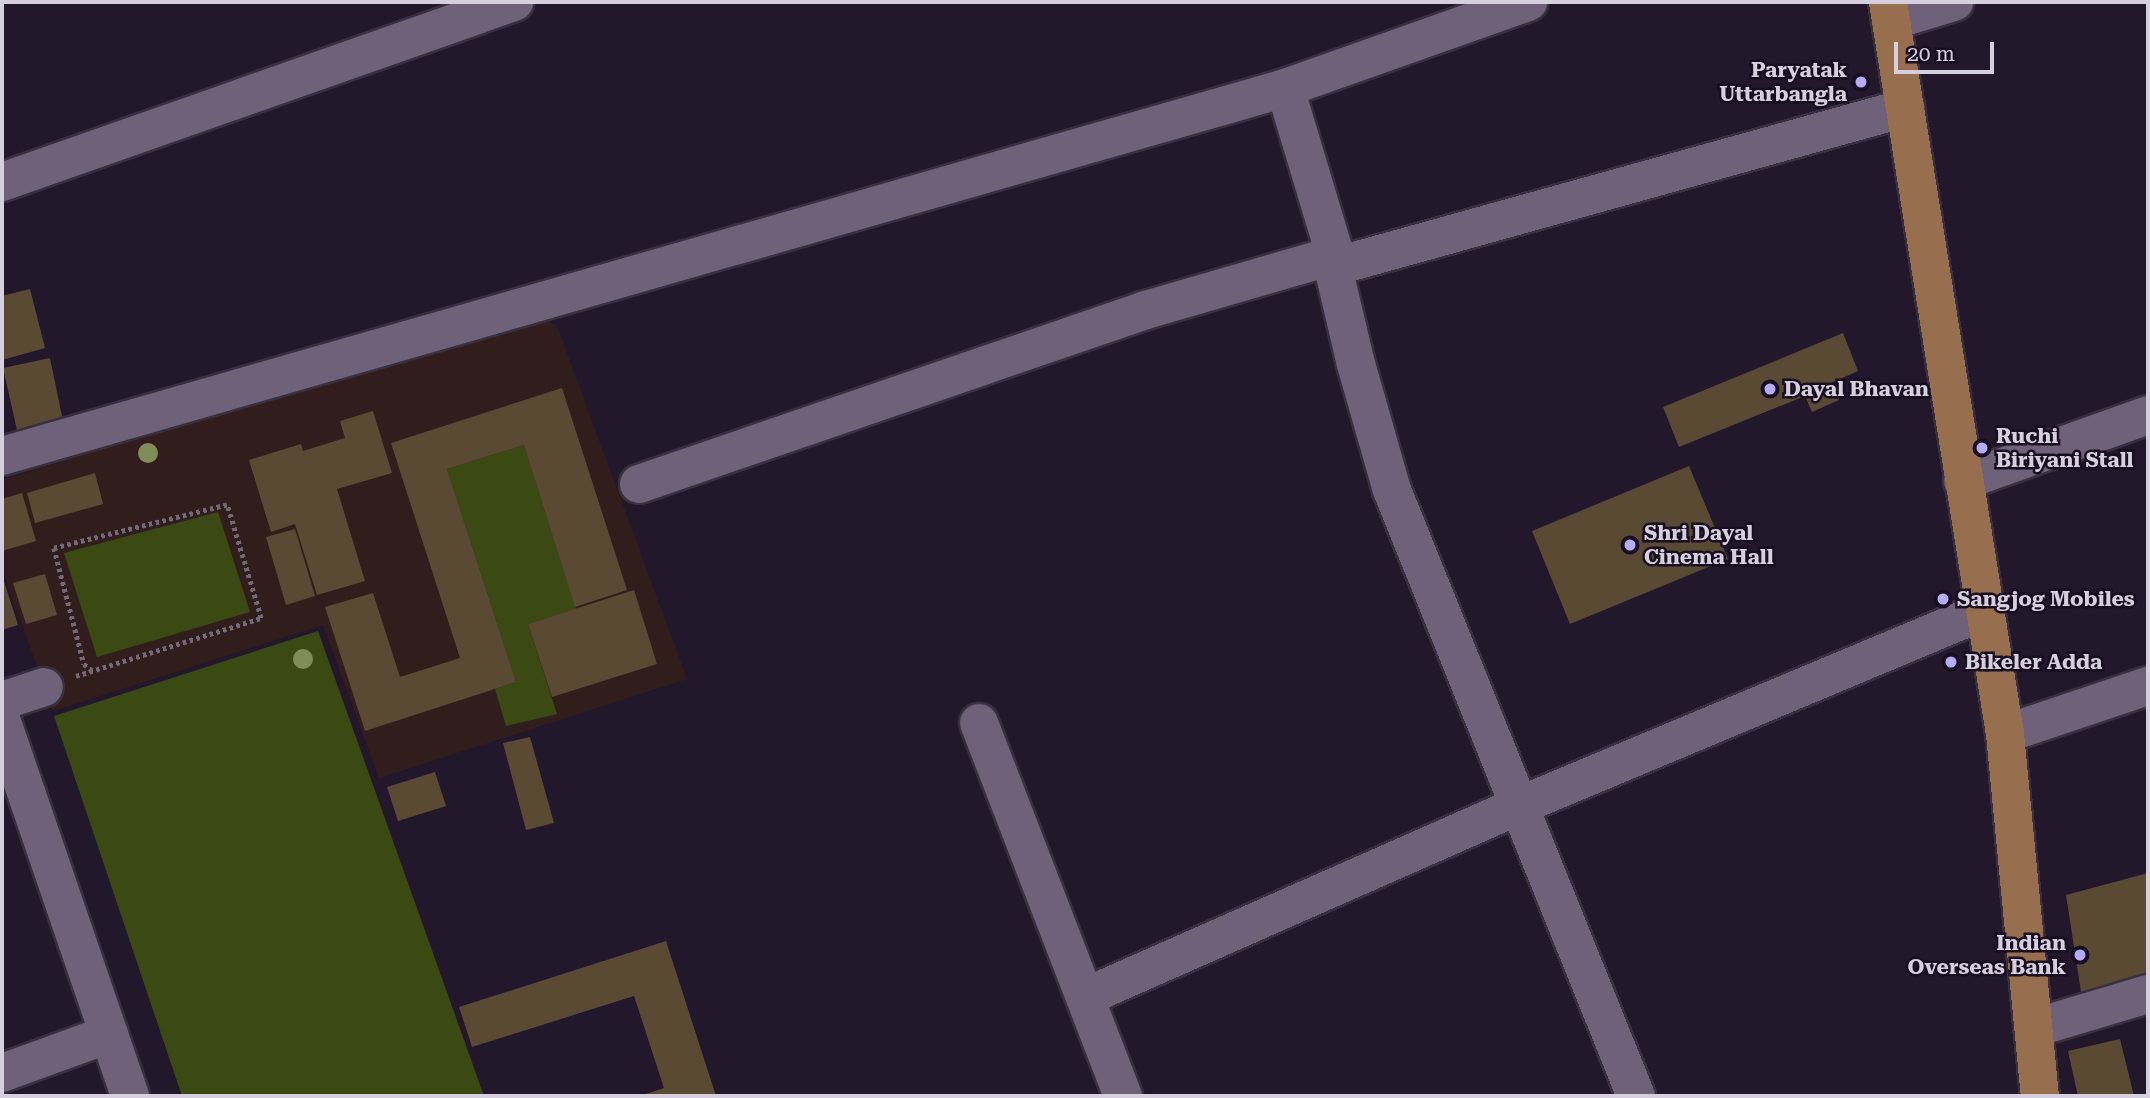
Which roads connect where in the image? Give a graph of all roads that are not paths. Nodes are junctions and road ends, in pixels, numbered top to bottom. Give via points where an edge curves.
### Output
1 (514, 2) edge
2 (1528, 2) edge
3 (1954, 2) edge
4 (1890, 11) edge
5 (1285, 88) junction
6 (1905, 108) junction
7 (2, 182) edge
8 (1334, 261) junction
9 (2148, 415) edge
10 (2, 456) edge
11 (1963, 481) junction
12 (639, 484) dead end
13 (1984, 611) junction
14 (2148, 686) edge
15 (44, 687) dead end
16 (2, 720) edge
17 (979, 723) dead end
18 (2005, 734) junction
19 (1521, 805) junction
20 (2148, 994) edge
21 (1085, 996) junction
22 (2034, 1028) junction
23 (109, 1034) junction
24 (2, 1073) edge
25 (130, 1096) edge
26 (1123, 1096) edge
27 (1636, 1096) edge
28 (2040, 1096) edge

1 - 7 street
2 - 5 street
3 - 4 street
4 - 6 main road
5 - 8 street
5 - 10 street
6 - 8 street
6 - 11 main road
8 - 12 street via 1146,310
8 - 19 street via 1399,512
9 - 11 street
11 - 13 main road
13 - 18 main road
13 - 19 street
14 - 18 street
15 - 16 street
16 - 23 street
17 - 21 street
18 - 22 main road
19 - 21 street
19 - 27 street
20 - 22 street
21 - 26 street
22 - 28 main road
23 - 24 street
23 - 25 street

